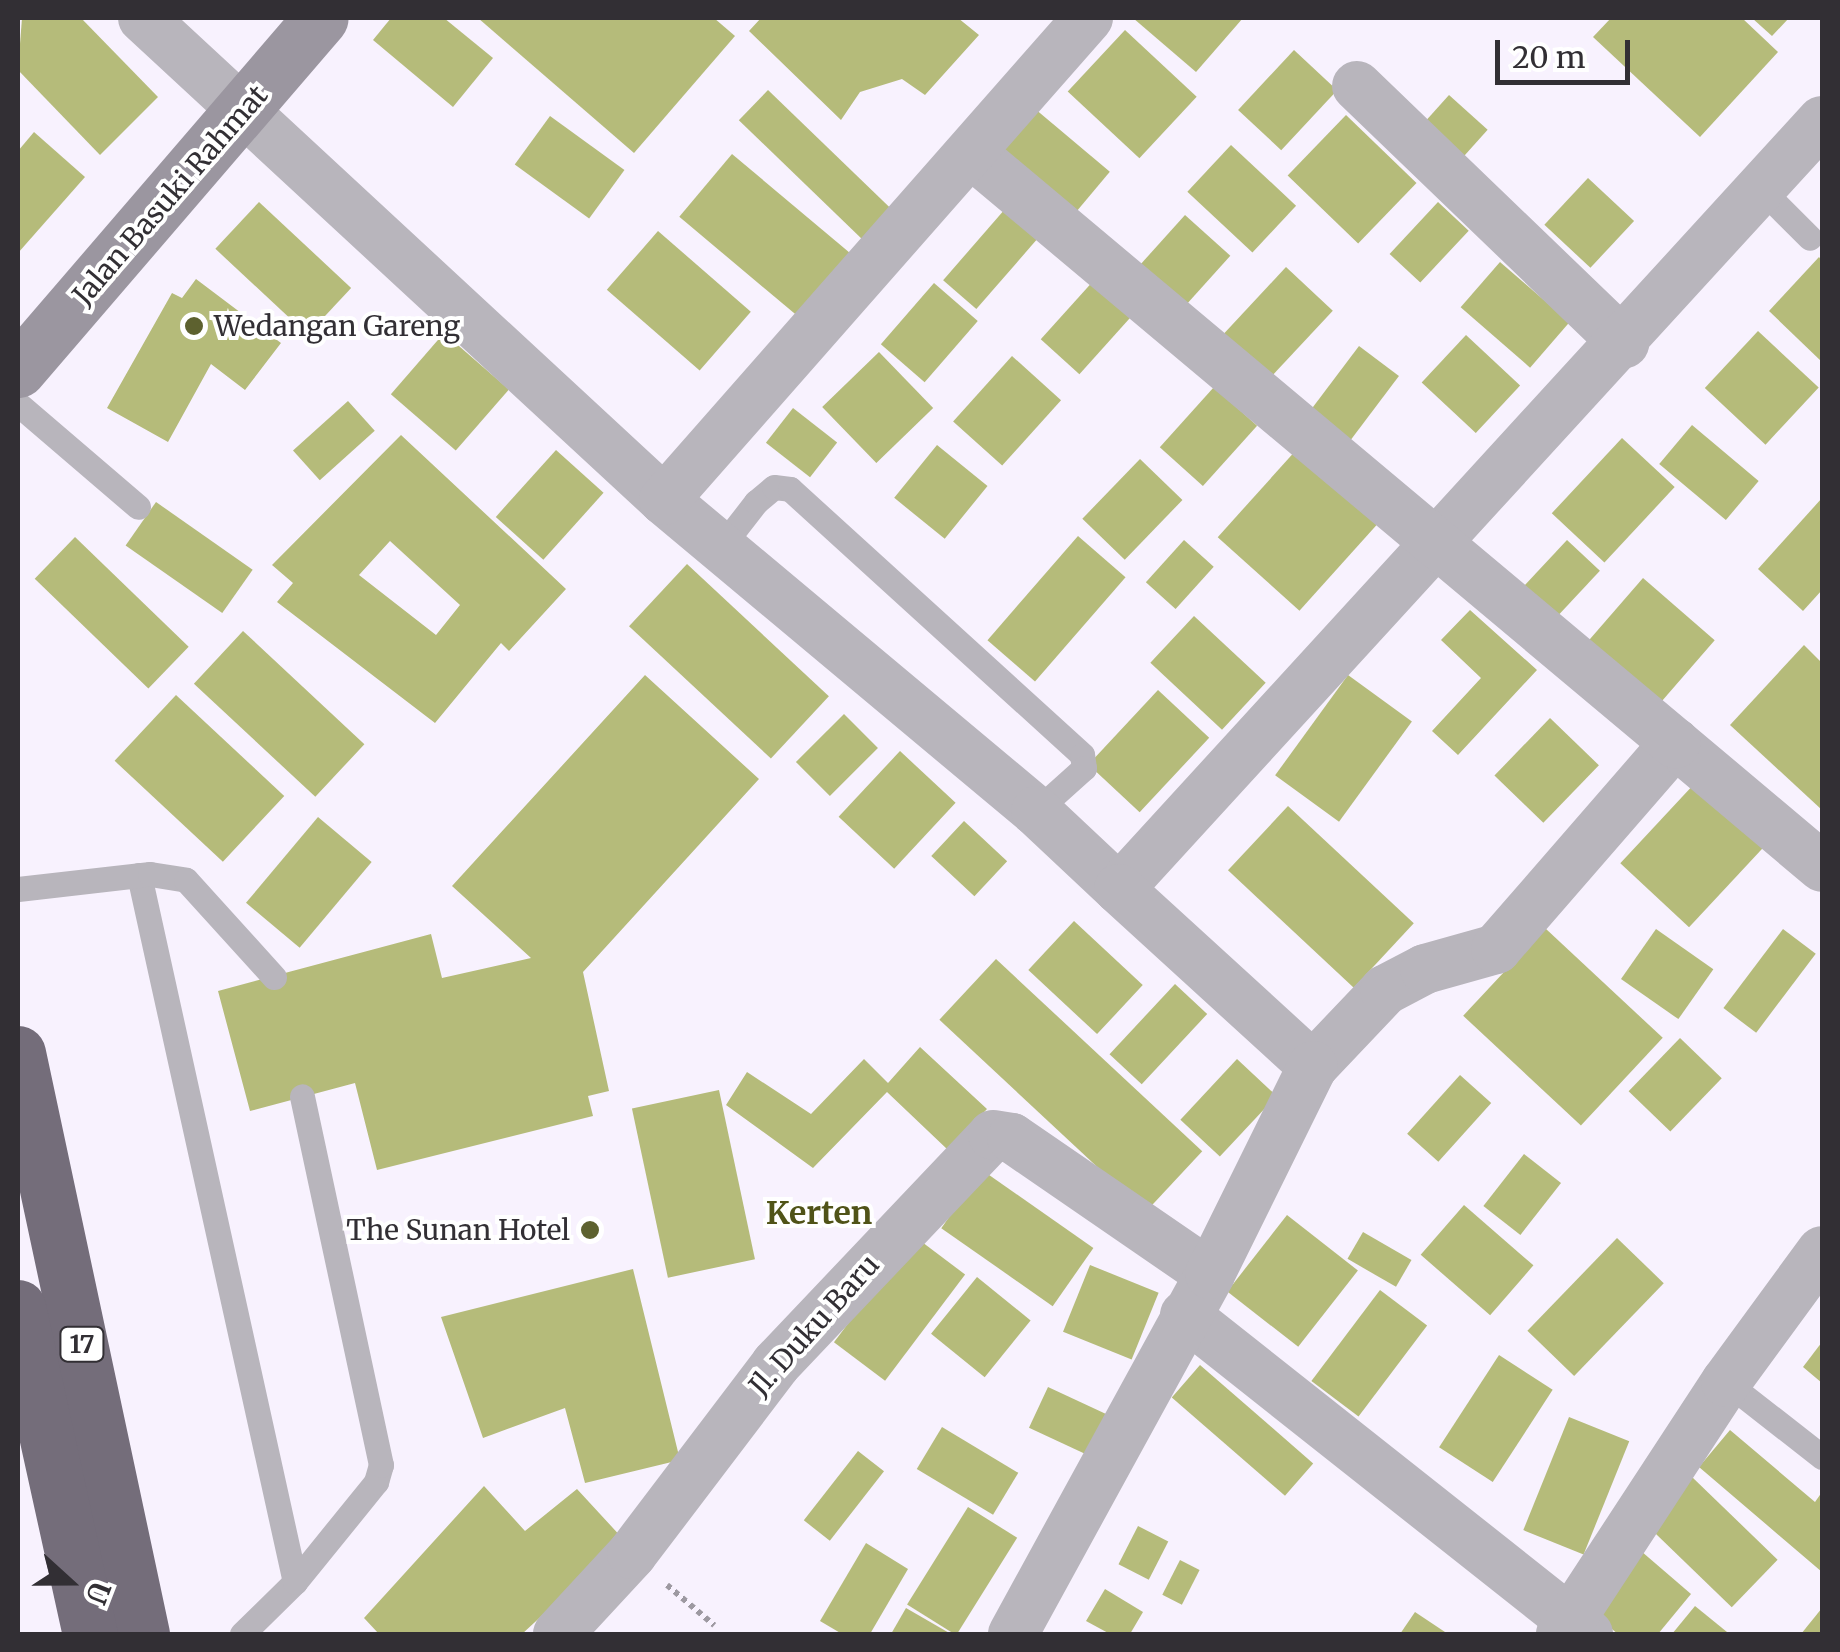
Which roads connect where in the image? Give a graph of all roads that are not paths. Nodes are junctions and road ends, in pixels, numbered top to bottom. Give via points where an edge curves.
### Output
1 (143, 18) edge
2 (321, 18) edge
3 (1088, 18) edge
4 (1358, 86) dead end
5 (244, 111) junction
6 (1822, 121) edge
7 (971, 153) junction
8 (1764, 191) junction
9 (1810, 238) dead end
10 (1624, 343) junction
11 (18, 370) edge
12 (18, 404) edge
13 (664, 500) junction
14 (138, 507) dead end
15 (1438, 544) junction
16 (721, 547) junction
17 (1675, 743) junction
18 (1036, 811) junction
19 (1822, 867) edge
20 (139, 875) junction
21 (18, 888) edge
22 (1119, 889) junction
23 (274, 977) dead end
24 (18, 1054) edge
25 (1313, 1066) junction
26 (302, 1096) dead end
27 (1822, 1251) edge
28 (1198, 1294) junction
29 (18, 1306) edge
30 (1726, 1382) junction
31 (26, 1390) edge
32 (1822, 1457) edge
33 (295, 1582) junction
34 (1573, 1630) edge
35 (565, 1632) edge
36 (90, 1634) edge
37 (142, 1634) edge
38 (242, 1634) edge
39 (1013, 1634) edge

1 - 5 street
2 - 5 street, Jalan Basuki Rahmat
3 - 7 street
4 - 10 street
5 - 11 street, Jalan Basuki Rahmat
5 - 13 street
6 - 8 street
7 - 13 street
7 - 15 street
8 - 9 lane
8 - 10 street
10 - 15 street
12 - 14 lane
13 - 16 street
15 - 17 street
15 - 22 street
16 - 18 street
16 - 18 lane via 774,486 790,489 1082,755 1084,768
17 - 19 street
17 - 25 street via 1496,949 1385,990
18 - 22 street
20 - 21 lane
20 - 23 lane via 186,880
20 - 33 lane
22 - 25 street
24 - 37 highway, 17
25 - 28 street
26 - 33 lane via 381,1465 376,1482
27 - 30 street
28 - 34 street
28 - 35 street, Jl. Duku Baru via 1012,1138 992,1135 776,1364
28 - 39 street
29 - 31 highway, 17
30 - 32 lane
30 - 34 street
31 - 36 highway, 17
33 - 38 lane

